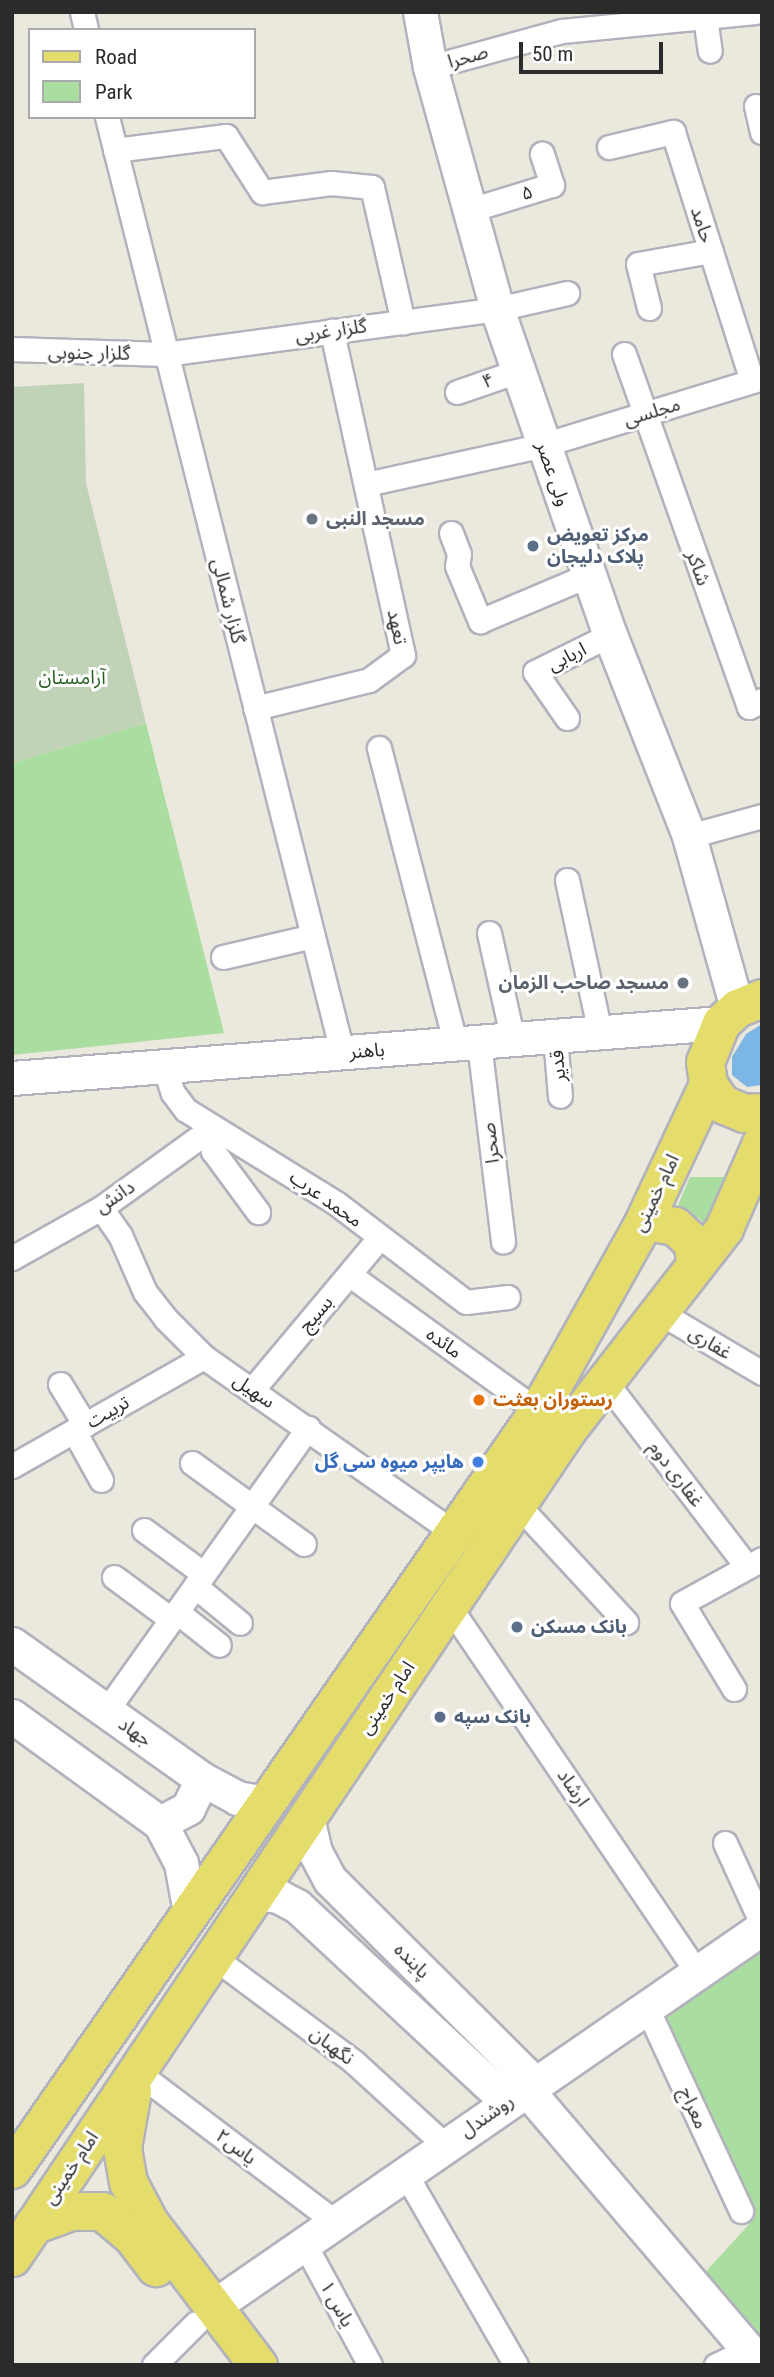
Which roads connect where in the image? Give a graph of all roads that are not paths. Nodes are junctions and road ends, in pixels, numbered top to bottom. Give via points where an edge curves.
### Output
1 (420, 12) edge
2 (755, 12) edge
3 (705, 17) junction
4 (710, 51) dead end
5 (430, 67) junction
6 (756, 106) dead end
7 (107, 119) edge
8 (762, 132) edge
9 (609, 147) dead end
10 (115, 150) junction
11 (542, 153) dead end
12 (470, 210) junction
13 (710, 251) junction
14 (567, 293) dead end
15 (649, 308) dead end
16 (497, 309) junction
17 (403, 322) junction
18 (332, 331) junction
19 (12, 349) edge
20 (165, 354) junction
21 (624, 354) dead end
22 (518, 370) junction
23 (757, 380) edge
24 (457, 392) dead end
25 (642, 415) junction
26 (543, 445) junction
27 (366, 484) junction
28 (451, 533) dead end
29 (589, 575) junction
30 (610, 635) junction
31 (762, 700) edge
32 (255, 708) junction
33 (567, 718) dead end
34 (379, 748) dead end
35 (762, 816) edge
36 (689, 836) junction
37 (567, 880) dead end
38 (489, 933) dead end
39 (313, 936) junction
40 (223, 957) dead end
41 (740, 1009) edge
42 (600, 1033) junction
43 (555, 1037) junction
44 (513, 1040) junction
45 (468, 1044) junction
46 (342, 1052) junction
47 (164, 1066) junction
48 (12, 1078) edge
49 (708, 1084) junction
50 (561, 1096) dead end
51 (762, 1112) edge
52 (212, 1128) junction
53 (762, 1140) edge
54 (101, 1208) junction
55 (258, 1212) dead end
56 (642, 1225) junction
57 (379, 1238) junction
58 (502, 1242) dead end
59 (12, 1258) edge
60 (696, 1264) junction
61 (350, 1275) junction
62 (508, 1297) dead end
63 (659, 1312) junction
64 (204, 1357) junction
65 (762, 1373) edge
66 (605, 1381) junction
67 (60, 1384) dead end
68 (252, 1390) junction
69 (538, 1410) junction
70 (79, 1428) junction
71 (308, 1428) junction
72 (192, 1462) dead end
73 (12, 1466) edge
74 (101, 1479) dead end
75 (517, 1504) junction
76 (251, 1507) junction
77 (144, 1530) dead end
78 (454, 1533) junction
79 (304, 1544) dead end
80 (754, 1563) edge
81 (114, 1577) dead end
82 (199, 1580) junction
83 (449, 1606) junction
84 (174, 1616) junction
85 (626, 1622) dead end
86 (240, 1623) dead end
87 (12, 1644) edge
88 (219, 1645) dead end
89 (734, 1689) dead end
90 (106, 1711) junction
91 (12, 1716) edge
92 (202, 1779) junction
93 (266, 1803) junction
94 (307, 1816) junction
95 (160, 1823) junction
96 (725, 1843) dead end
97 (255, 1894) junction
98 (190, 1912) junction
99 (762, 1926) edge
100 (212, 1956) junction
101 (696, 1971) junction
102 (646, 2006) junction
103 (137, 2072) junction
104 (523, 2092) junction
105 (445, 2145) junction
106 (12, 2169) edge
107 (405, 2174) junction
108 (128, 2182) junction
109 (102, 2211) junction
110 (741, 2211) dead end
111 (334, 2222) junction
112 (33, 2225) junction
113 (304, 2243) junction
114 (12, 2257) edge
115 (205, 2315) junction
116 (755, 2358) edge
117 (154, 2365) edge
118 (232, 2365) edge
119 (258, 2365) edge
120 (370, 2365) edge
121 (516, 2365) edge
122 (716, 2365) edge

1 - 5 street, ولی عصر
2 - 3 street, صحرا
3 - 4 street
3 - 5 street, صحرا via 562,30
5 - 12 street, ولی عصر
6 - 8 street
7 - 10 street, گلزار شمالی
9 - 13 street, حامد via 673,132
10 - 17 street via 226,136 262,192 331,183 372,187
10 - 20 street, گلزار شمالی
11 - 12 street, ۵ via 552,185
12 - 16 street, ولی عصر
13 - 15 street via 638,264
13 - 23 street, حامد
14 - 16 street, گلزار غربی
16 - 17 street, گلزار غربی
16 - 22 street, ولی عصر
17 - 18 street, گلزار غربی
18 - 20 street, گلزار غربی
18 - 27 street, تعهد
19 - 20 street, گلزار جنوبی
20 - 32 street, گلزار شمالی
21 - 25 street
22 - 24 street, ۴
22 - 26 street, ولی عصر
23 - 25 street, مجلسی
25 - 26 street, مجلسی
25 - 31 street, شاکر via 749,707
26 - 27 street
26 - 29 street, ولی عصر
27 - 32 street, تعهد via 403,655 369,680
28 - 29 street via 459,554 457,566 480,621
29 - 30 street, ولی عصر
30 - 33 street, اربابی via 535,672
30 - 36 street, ولی عصر
32 - 39 street, گلزار شمالی
34 - 45 street, صحرا
35 - 36 street
36 - 41 street, ولی عصر
37 - 42 street
38 - 44 street
39 - 40 street
39 - 46 street, گلزار شمالی
41 - 42 street, باهنر
41 - 49 main road via 707,1051
42 - 43 street, باهنر
43 - 44 street, باهنر
43 - 50 street, قدیر
44 - 45 street, باهنر
45 - 46 street, باهنر
45 - 58 street, صحرا
46 - 47 street, باهنر
47 - 48 street, باهنر
47 - 52 street, محمد عرب via 179,1101
49 - 51 main road via 732,1110
49 - 56 main road, امام خمینی
52 - 54 street, دانش
52 - 55 street via 213,1151
52 - 57 street, محمد عرب via 336,1203
53 - 60 main road, امام خمینی via 724,1228
54 - 59 street, دانش
54 - 64 street, سهیل via 120,1235 145,1292
56 - 60 main road via 675,1226 692,1242
56 - 69 main road, امام خمینی
57 - 61 street, بسیج
57 - 62 street, محمد عرب via 466,1302
60 - 63 main road, امام خمینی
61 - 68 street, بسیج
61 - 69 street, مائده
63 - 65 street, غفاری
63 - 66 main road, امام خمینی
64 - 68 street, سهیل
64 - 70 street, تربیت
66 - 75 main road, امام خمینی
66 - 80 street, غفاری دوم
67 - 70 street
68 - 71 street, سهیل
69 - 78 main road, امام خمینی
70 - 73 street, تربیت
70 - 74 street
71 - 76 street
71 - 78 street, سهیل
72 - 76 street
75 - 83 main road, امام خمینی
75 - 85 street
76 - 79 street
76 - 82 street
77 - 82 street
78 - 93 main road, امام خمینی
80 - 89 street via 682,1603
81 - 84 street
82 - 84 street
82 - 86 street
83 - 94 main road, امام خمینی
83 - 101 street, ارشاد
84 - 88 street
84 - 90 street
87 - 90 street, جهاد
90 - 92 street, جهاد
91 - 95 street
92 - 93 street, جهاد via 237,1798
92 - 95 street via 188,1808
93 - 98 main road, امام خمینی
94 - 97 main road, امام خمینی
94 - 104 street, پاینده via 316,1852 330,1880
95 - 98 street via 181,1863
96 - 99 street
97 - 100 main road, امام خمینی
97 - 104 street, پاینده via 278,1896 297,1906
98 - 106 main road, امام خمینی
99 - 101 street, روشندل
100 - 103 main road, امام خمینی
100 - 105 street, نگهبان via 354,2062
101 - 102 street, روشندل
102 - 104 street, روشندل
102 - 110 street, معراج
103 - 108 main road via 123,2121
103 - 111 street, یاس۲
103 - 112 main road, امام خمینی
104 - 105 street, روشندل
104 - 116 street, پاینده
105 - 107 street, روشندل
107 - 111 street, روشندل
107 - 121 street
108 - 109 main road via 108,2186 101,2197
108 - 115 main road
109 - 112 main road via 71,2211
109 - 115 main road
111 - 113 street, روشندل
112 - 114 main road, امام خمینی
113 - 115 street, روشندل
113 - 120 street, یاس ۱
115 - 117 street, روشندل
115 - 118 main road
115 - 119 main road
116 - 122 street

